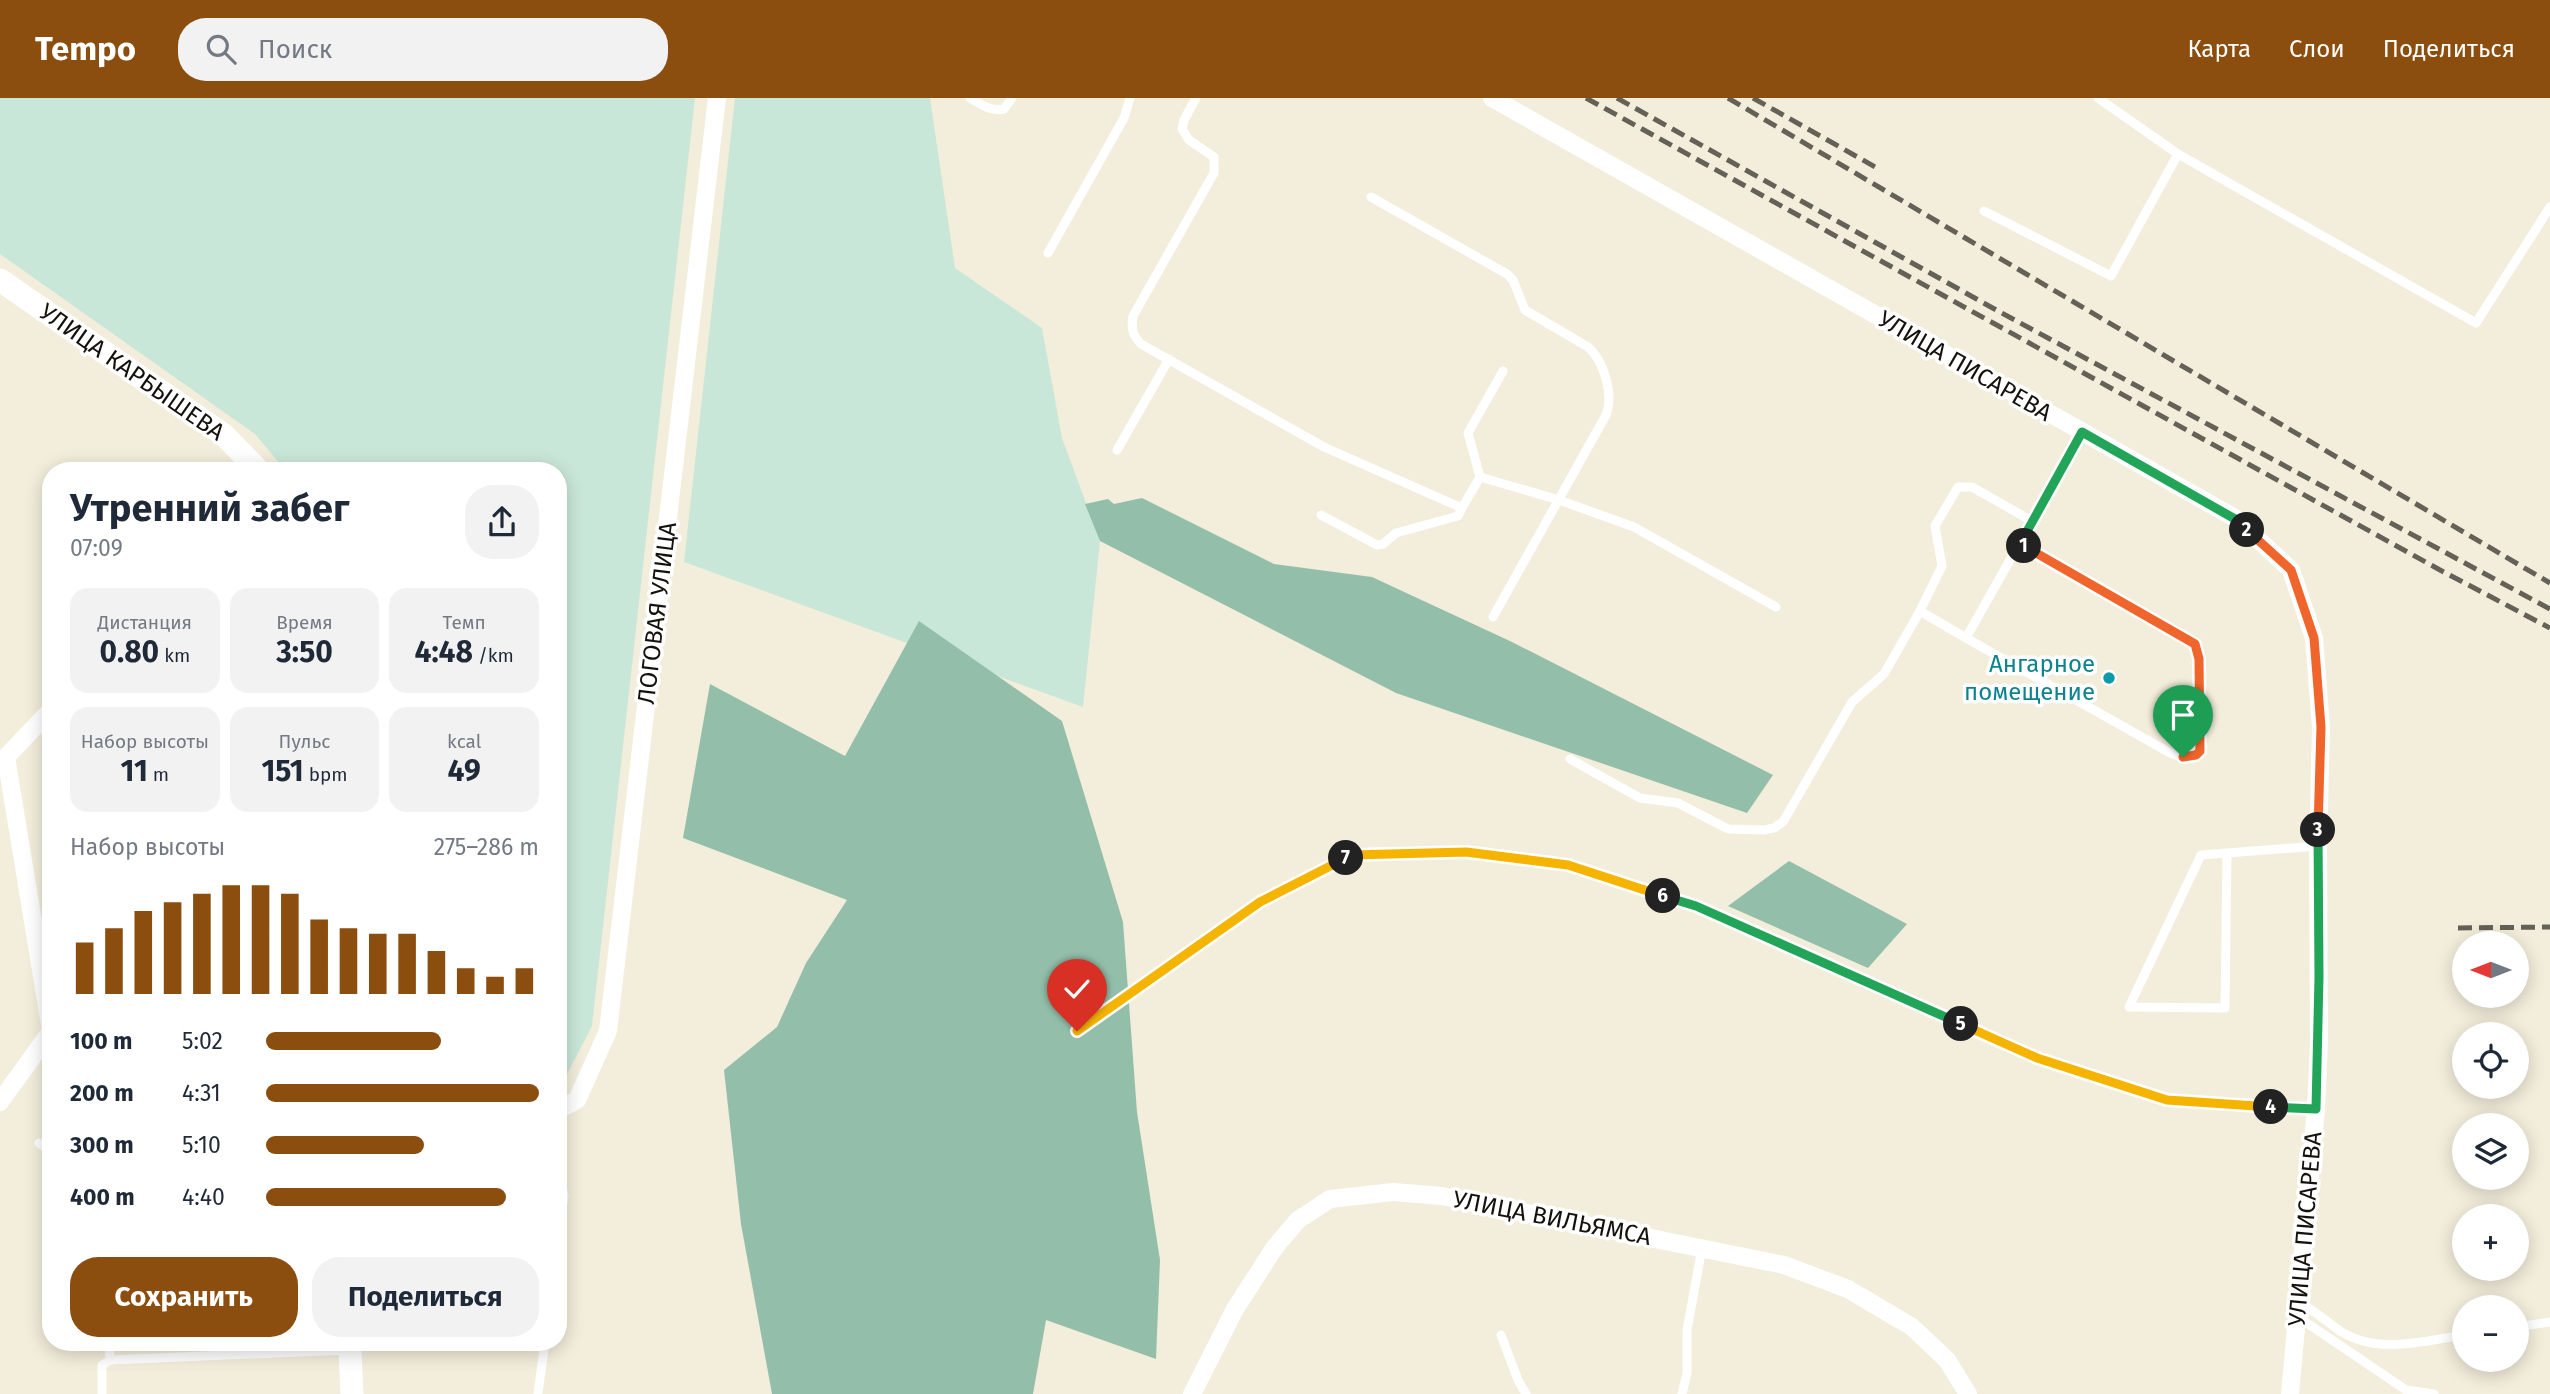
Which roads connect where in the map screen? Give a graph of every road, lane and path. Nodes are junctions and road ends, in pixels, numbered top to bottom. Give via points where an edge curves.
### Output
1 (717, 98) edge
2 (970, 98) edge
3 (1012, 98) edge
4 (1130, 98) edge
5 (1196, 98) edge
6 (1492, 98) edge
7 (2098, 98) edge
8 (2178, 154) junction
9 (1371, 197) dead end
10 (2550, 207) edge
11 (1984, 211) dead end
12 (1048, 253) dead end
13 (0, 280) edge
14 (1169, 359) junction
15 (1503, 371) dead end
16 (2082, 432) junction
17 (1117, 450) dead end
18 (250, 462) edge
19 (1480, 477) junction
20 (1559, 500) junction
21 (1462, 508) junction
22 (1321, 515) dead end
23 (2032, 521) junction
24 (2020, 544) junction
25 (1776, 607) dead end
26 (1920, 611) junction
27 (1493, 617) dead end
28 (1966, 638) junction
29 (42, 719) edge
30 (2, 759) edge
31 (1570, 759) dead end
32 (2318, 846) junction
33 (2227, 853) junction
34 (42, 981) edge
35 (1077, 1031) dead end
36 (42, 1043) edge
37 (0, 1101) edge
38 (567, 1105) edge
39 (2316, 1109) junction
40 (39, 1143) dead end
41 (42, 1145) edge
42 (1702, 1248) junction
43 (2299, 1310) junction
44 (2550, 1322) edge
45 (2529, 1325) edge
46 (1501, 1335) dead end
47 (2452, 1337) edge
48 (110, 1351) edge
49 (265, 1351) edge
50 (351, 1351) edge
51 (544, 1351) edge
52 (110, 1360) junction
53 (538, 1393) edge
54 (102, 1394) edge
55 (352, 1394) edge
56 (1192, 1394) edge
57 (1526, 1394) edge
58 (1682, 1394) edge
59 (1968, 1394) edge
60 (2290, 1394) edge
61 (2434, 1394) edge

1 - 38 street, ЛОГОВАЯ УЛИЦА via 608,1031 577,1100
2 - 3 lane via 997,110 1004,109
4 - 12 lane via 1124,118
5 - 14 lane via 1182,129 1189,140 1214,157 1214,173 1133,316 1134,336
6 - 16 street, УЛИЦА ПИСАРЕВА
7 - 8 lane
8 - 10 lane via 2476,323
8 - 11 lane via 2111,276
9 - 20 lane via 1507,274 1525,310 1596,354 1609,408
13 - 18 street, УЛИЦА КАРБЫШЕВА via 224,435
14 - 17 lane
14 - 21 lane via 1324,447
15 - 19 lane via 1468,433
16 - 23 lane
16 - 32 street, УЛИЦА ПИСАРЕВА via 2235,519 2291,570 2314,638 2321,727
19 - 20 lane
19 - 21 lane
20 - 25 lane via 1634,527
20 - 27 lane
21 - 22 lane via 1458,516 1396,533 1377,545
23 - 24 lane
23 - 26 lane via 1972,487 1958,486 1935,526 1942,566
24 - 28 lane
24 - 28 lane via 2195,644 2200,751 2189,757 2172,754
26 - 28 lane
26 - 31 lane via 1884,674 1852,702 1791,811 1774,828 1728,829 1678,803 1640,798
29 - 30 street
30 - 34 street
32 - 33 lane
32 - 39 street, УЛИЦА ПИСАРЕВА
33 - 33 lane via 2202,855 2129,1007 2225,1008
35 - 39 lane via 1260,902 1352,855 1466,852 1568,865 1696,906 2037,1058 2167,1100
36 - 37 street
39 - 43 street, УЛИЦА ПИСАРЕВА
40 - 41 lane
42 - 56 street, УЛИЦА ВИЛЬЯМСА via 1442,1196 1392,1192 1330,1199 1298,1220 1275,1247 1235,1308
42 - 58 lane via 1687,1329
42 - 59 street, УЛИЦА ВИЛЬЯМСА via 1784,1265 1848,1289 1912,1327 1947,1360
43 - 47 lane via 2321,1314 2340,1331 2374,1345
43 - 60 street, УЛИЦА ПИСАРЕВА
43 - 61 lane via 2406,1390
44 - 45 lane
46 - 57 lane
48 - 52 lane
49 - 52 lane
50 - 55 street
51 - 53 lane
52 - 54 lane via 102,1365

